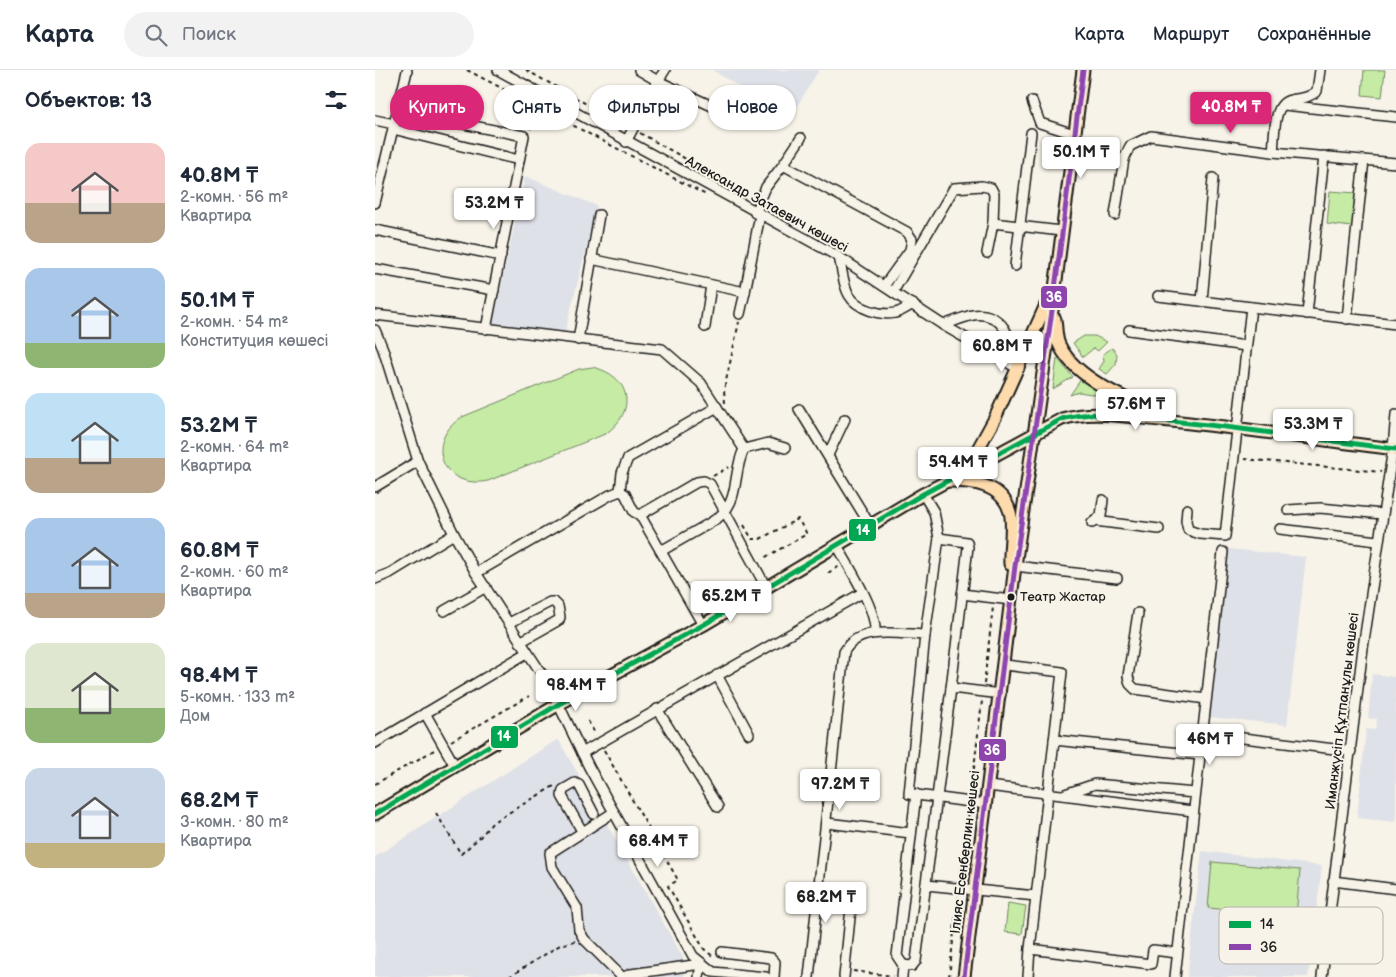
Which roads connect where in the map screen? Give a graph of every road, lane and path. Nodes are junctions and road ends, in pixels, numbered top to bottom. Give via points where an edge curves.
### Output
1 (467, 70) edge
2 (498, 70) edge
3 (526, 70) edge
4 (639, 70) edge
5 (665, 70) edge
6 (1083, 70) edge
7 (1320, 70) edge
8 (407, 71) dead end
9 (659, 81) junction
10 (403, 85) edge
11 (495, 85) edge
12 (657, 85) edge
13 (1032, 101) dead end
14 (708, 104) edge
15 (1284, 105) junction
16 (589, 106) edge
17 (1396, 117) edge
18 (375, 120) edge
19 (589, 122) edge
20 (390, 126) edge
21 (484, 128) edge
22 (392, 130) edge
23 (404, 130) edge
24 (528, 130) edge
25 (579, 130) edge
26 (599, 130) edge
27 (604, 130) edge
28 (632, 130) edge
29 (635, 130) edge
30 (1031, 133) dead end
31 (1074, 134) junction
32 (524, 136) junction
33 (594, 138) junction
34 (801, 138) dead end
35 (626, 142) junction
36 (1273, 152) junction
37 (1071, 153) junction
38 (1324, 156) junction
39 (1124, 159) junction
40 (519, 160) junction
41 (1364, 160) junction
42 (1396, 163) edge
43 (783, 166) junction
44 (1213, 178) dead end
45 (707, 196) dead end
46 (759, 200) junction
47 (375, 202) edge
48 (758, 214) junction
49 (599, 215) dead end
50 (1115, 215) dead end
51 (993, 223) junction
52 (1020, 226) junction
53 (375, 230) edge
54 (1061, 231) junction
55 (987, 253) dead end
56 (501, 256) junction
57 (839, 257) junction
58 (591, 259) junction
59 (1015, 266) dead end
60 (375, 269) edge
61 (711, 285) junction
62 (884, 286) junction
63 (1055, 286) junction
64 (494, 290) junction
65 (745, 292) junction
66 (893, 292) junction
67 (1158, 296) dead end
68 (1202, 301) junction
69 (913, 304) junction
70 (1053, 304) junction
71 (1251, 307) junction
72 (740, 314) joint
73 (1307, 314) junction
74 (375, 315) edge
75 (1347, 319) junction
76 (1396, 324) edge
77 (943, 325) junction
78 (705, 327) dead end
79 (486, 329) junction
80 (375, 330) edge
81 (1129, 330) dead end
82 (578, 340) junction
83 (1246, 346) junction
84 (1014, 366) junction
85 (717, 407) junction
86 (727, 409) dead end
87 (799, 409) dead end
88 (1396, 414) edge
89 (845, 419) dead end
90 (1173, 421) junction
91 (1237, 427) junction
92 (1035, 432) junction
93 (785, 448) dead end
94 (1394, 448) edge
95 (744, 449) junction
96 (828, 455) junction
97 (1234, 458) junction
98 (418, 461) junction
99 (737, 463) junction
100 (967, 470) junction
101 (1389, 472) junction
102 (946, 481) junction
103 (710, 484) junction
104 (375, 487) edge
105 (620, 491) junction
106 (923, 494) junction
107 (1103, 500) dead end
108 (1187, 509) dead end
109 (1288, 510) dead end
110 (725, 514) junction
111 (1382, 514) junction
112 (639, 515) junction
113 (744, 525) dead end
114 (870, 525) junction
115 (1159, 529) dead end
116 (1280, 529) dead end
117 (454, 534) junction
118 (939, 538) junction
119 (1377, 541) junction
120 (837, 545) junction
121 (661, 551) junction
122 (1223, 552) dead end
123 (846, 563) junction
124 (753, 564) junction
125 (1015, 566) junction
126 (476, 573) junction
127 (828, 573) dead end
128 (1117, 578) dead end
129 (375, 579) edge
130 (486, 587) junction
131 (766, 587) junction
132 (862, 593) junction
133 (962, 594) junction
134 (1012, 597) junction
135 (994, 598) junction
136 (444, 610) dead end
137 (1139, 613) dead end
138 (509, 623) junction
139 (703, 624) junction
140 (875, 633) junction
141 (925, 635) junction
142 (519, 642) junction
143 (527, 652) junction
144 (1005, 665) junction
145 (717, 675) junction
146 (951, 688) junction
147 (983, 692) junction
148 (1001, 694) junction
149 (529, 696) dead end
150 (1206, 698) junction
151 (559, 704) junction
152 (657, 709) junction
153 (425, 713) junction
154 (588, 721) dead end
155 (749, 734) dead end
156 (1202, 734) junction
157 (1054, 740) junction
158 (600, 742) junction
159 (375, 743) edge
160 (443, 745) junction
161 (1351, 751) junction
162 (582, 753) junction
163 (1200, 755) junction
164 (455, 766) junction
165 (375, 784) edge
166 (557, 785) dead end
167 (988, 786) junction
168 (1195, 793) junction
169 (916, 794) junction
170 (1047, 794) junction
171 (1063, 794) junction
172 (937, 797) junction
173 (970, 802) junction
174 (986, 804) junction
175 (718, 807) dead end
176 (1193, 811) junction
177 (614, 812) junction
178 (435, 813) dead end
179 (375, 814) edge
180 (594, 814) dead end
181 (827, 823) junction
182 (582, 831) junction
183 (911, 833) junction
184 (1333, 881) junction
185 (926, 885) junction
186 (853, 888) dead end
187 (959, 888) junction
188 (1396, 889) edge
189 (976, 890) junction
190 (1036, 896) junction
191 (1330, 907) edge
192 (584, 939) junction
193 (1030, 950) junction
194 (1177, 953) junction
195 (719, 955) joint
196 (701, 964) junction
197 (1323, 964) edge
198 (903, 965) junction
199 (844, 974) edge
200 (509, 977) edge
201 (623, 977) edge
202 (699, 977) edge
203 (765, 977) edge
204 (773, 977) edge
205 (809, 977) edge
206 (901, 977) edge
207 (949, 977) edge
208 (964, 977) edge
209 (1028, 977) edge
210 (1175, 977) edge
211 (1322, 977) edge

1 - 11 path
2 - 19 street, Александр Затаевич көшесі
3 - 16 path
4 - 9 street
5 - 9 street
6 - 31 main road
7 - 15 street via 1317,91 1307,98 1288,100
8 - 10 street
9 - 12 street
9 - 14 street
13 - 31 street via 1039,123
15 - 17 street
15 - 36 street via 1278,111
18 - 20 street
21 - 32 street
22 - 47 street
23 - 40 street
24 - 32 path
25 - 33 path
26 - 33 path
27 - 35 street, Александр Затаевич көшесі
28 - 35 street
29 - 46 path
30 - 52 street
31 - 37 main road
32 - 40 street
33 - 45 path
34 - 43 street
35 - 48 street, Александр Затаевич көшесі
36 - 38 street
36 - 39 street via 1151,136 1130,146
37 - 39 street
37 - 54 main road
38 - 41 street
38 - 73 street
39 - 50 street
40 - 56 street
41 - 42 street
41 - 75 street
43 - 46 street
43 - 62 street via 907,232 912,239 910,250
44 - 68 street
46 - 48 street
48 - 57 street, Александр Затаевич көшесі
48 - 65 street
49 - 58 street
51 - 52 street
51 - 55 street
51 - 66 street via 994,194 991,188 954,188
52 - 54 street
52 - 59 street
53 - 56 street
54 - 63 main road
56 - 64 street
57 - 62 street, Александр Затаевич көшесі
57 - 69 street via 847,290 856,302 879,313 896,313
58 - 61 street
58 - 82 street
60 - 64 street
61 - 65 street
61 - 78 street
62 - 66 street, Александр Затаевич көшесі
63 - 70 main road
63 - 84 main road
64 - 79 street
65 - 72 street
66 - 69 street, Александр Затаевич көшесі
67 - 68 street
68 - 71 street
69 - 77 street, Александр Затаевич көшесі
70 - 90 main road via 1058,342 1076,368 1092,380
70 - 92 main road, Ілияс Есенберлин көшесі
71 - 73 street
71 - 83 street
72 - 86 path via 724,390
73 - 75 street
74 - 79 street
75 - 76 street
77 - 84 street, Александр Затаевич көшесі
77 - 84 street via 972,315 985,315 999,322 1007,329
79 - 82 street
80 - 98 street
81 - 83 street
82 - 85 street via 662,349 701,383
83 - 91 street
84 - 100 main road
85 - 95 street
85 - 105 street via 629,458 622,473
87 - 96 street
88 - 94 street, Иманжүсіп Құтпанұлы көшесі
89 - 96 street
90 - 91 main road
90 - 92 main road via 1080,413
91 - 94 main road
91 - 97 street
92 - 100 main road
92 - 125 main road, Ілияс Есенберлин көшесі
93 - 95 street via 768,443
94 - 101 street, Иманжүсіп Құтпанұлы көшесі
95 - 99 street
96 - 114 street
97 - 101 path
97 - 108 street via 1225,536 1188,530
98 - 104 street
98 - 117 street
99 - 103 path via 711,477
99 - 110 street via 731,503
100 - 102 main road
101 - 111 street, Иманжүсіп Құтпанұлы көшесі
102 - 106 main road
102 - 134 main road via 968,481 990,487 1010,512
103 - 110 street
103 - 112 street via 697,482
105 - 112 street
105 - 126 street
106 - 114 main road
106 - 118 street via 934,512
107 - 115 street via 1101,516 1093,523
109 - 111 street via 1319,508
110 - 121 street
110 - 124 street
111 - 119 street, Иманжүсіп Құтпанұлы көшесі
112 - 121 street
113 - 124 path via 752,539 761,539 798,519 807,534
114 - 120 main road
116 - 119 street
117 - 126 street
117 - 129 street
118 - 133 street via 967,542
118 - 141 street
119 - 161 street, Иманжүсіп Құтпанұлы көшесі
120 - 123 street
120 - 131 main road
121 - 139 street
122 - 150 street
123 - 127 path
123 - 132 street
124 - 131 street
125 - 128 street
125 - 134 main road, Ілияс Есенберлин көшесі
126 - 130 street
130 - 136 street
130 - 138 street
131 - 139 main road
132 - 140 street via 872,609
132 - 145 street
133 - 135 street
133 - 146 street
134 - 135 street
134 - 144 main road, Ілияс Есенберлин көшесі
135 - 147 path
137 - 150 street via 1128,676 1130,684 1135,689
138 - 142 street
138 - 142 street via 550,602 558,606 559,620
139 - 151 main road
140 - 141 street
140 - 181 street via 855,638 844,652
141 - 169 street via 909,794
142 - 143 street
143 - 151 street
143 - 153 street
144 - 148 main road, Ілияс Есенберлин көшесі
144 - 157 street via 1063,672
145 - 152 street
145 - 155 street
146 - 147 street
146 - 172 street
147 - 148 street
147 - 173 path
148 - 167 main road, Ілияс Есенберлин көшесі
149 - 160 path
150 - 156 street
151 - 162 street
151 - 164 main road
152 - 158 street
152 - 175 street
153 - 159 street
153 - 160 street
154 - 158 path
156 - 161 street
156 - 163 street
157 - 163 street
157 - 170 street
158 - 162 street
158 - 195 path via 678,880 668,886 704,949
160 - 164 street
160 - 165 path
161 - 184 street, Иманжүсіп Құтпанұлы көшесі
162 - 177 street
163 - 168 street
164 - 179 main road
166 - 178 path via 493,822 461,854
167 - 170 street
167 - 174 main road, Ілияс Есенберлин көшесі
168 - 171 street via 1095,784
168 - 176 street
169 - 172 street
169 - 183 street
170 - 171 street
170 - 190 street
171 - 176 street
172 - 173 street
172 - 185 street
173 - 174 street
173 - 187 path
174 - 189 main road, Ілияс Есенберлин көшесі
176 - 194 street
177 - 182 street
177 - 196 street via 693,956
180 - 182 street via 579,785 575,783 563,790 563,796
181 - 183 street
181 - 205 street
182 - 192 street via 550,853 550,859 577,908 579,930
183 - 198 street via 897,956
184 - 188 street
184 - 191 street, Иманжүсіп Құтпанұлы көшесі
185 - 187 street
185 - 198 street via 916,961 912,966
186 - 199 street
187 - 189 street
187 - 207 path
189 - 190 street
189 - 208 main road, Ілияс Есенберлин көшесі
190 - 193 street
192 - 200 path via 560,945
192 - 201 street
193 - 194 street via 1151,964 1153,950
193 - 209 street
194 - 210 street
195 - 204 street via 771,958 775,962
196 - 201 street
196 - 202 street
196 - 203 street via 713,972
197 - 211 street, Иманжүсіп Құтпанұлы көшесі
198 - 206 street
199 - 206 path

